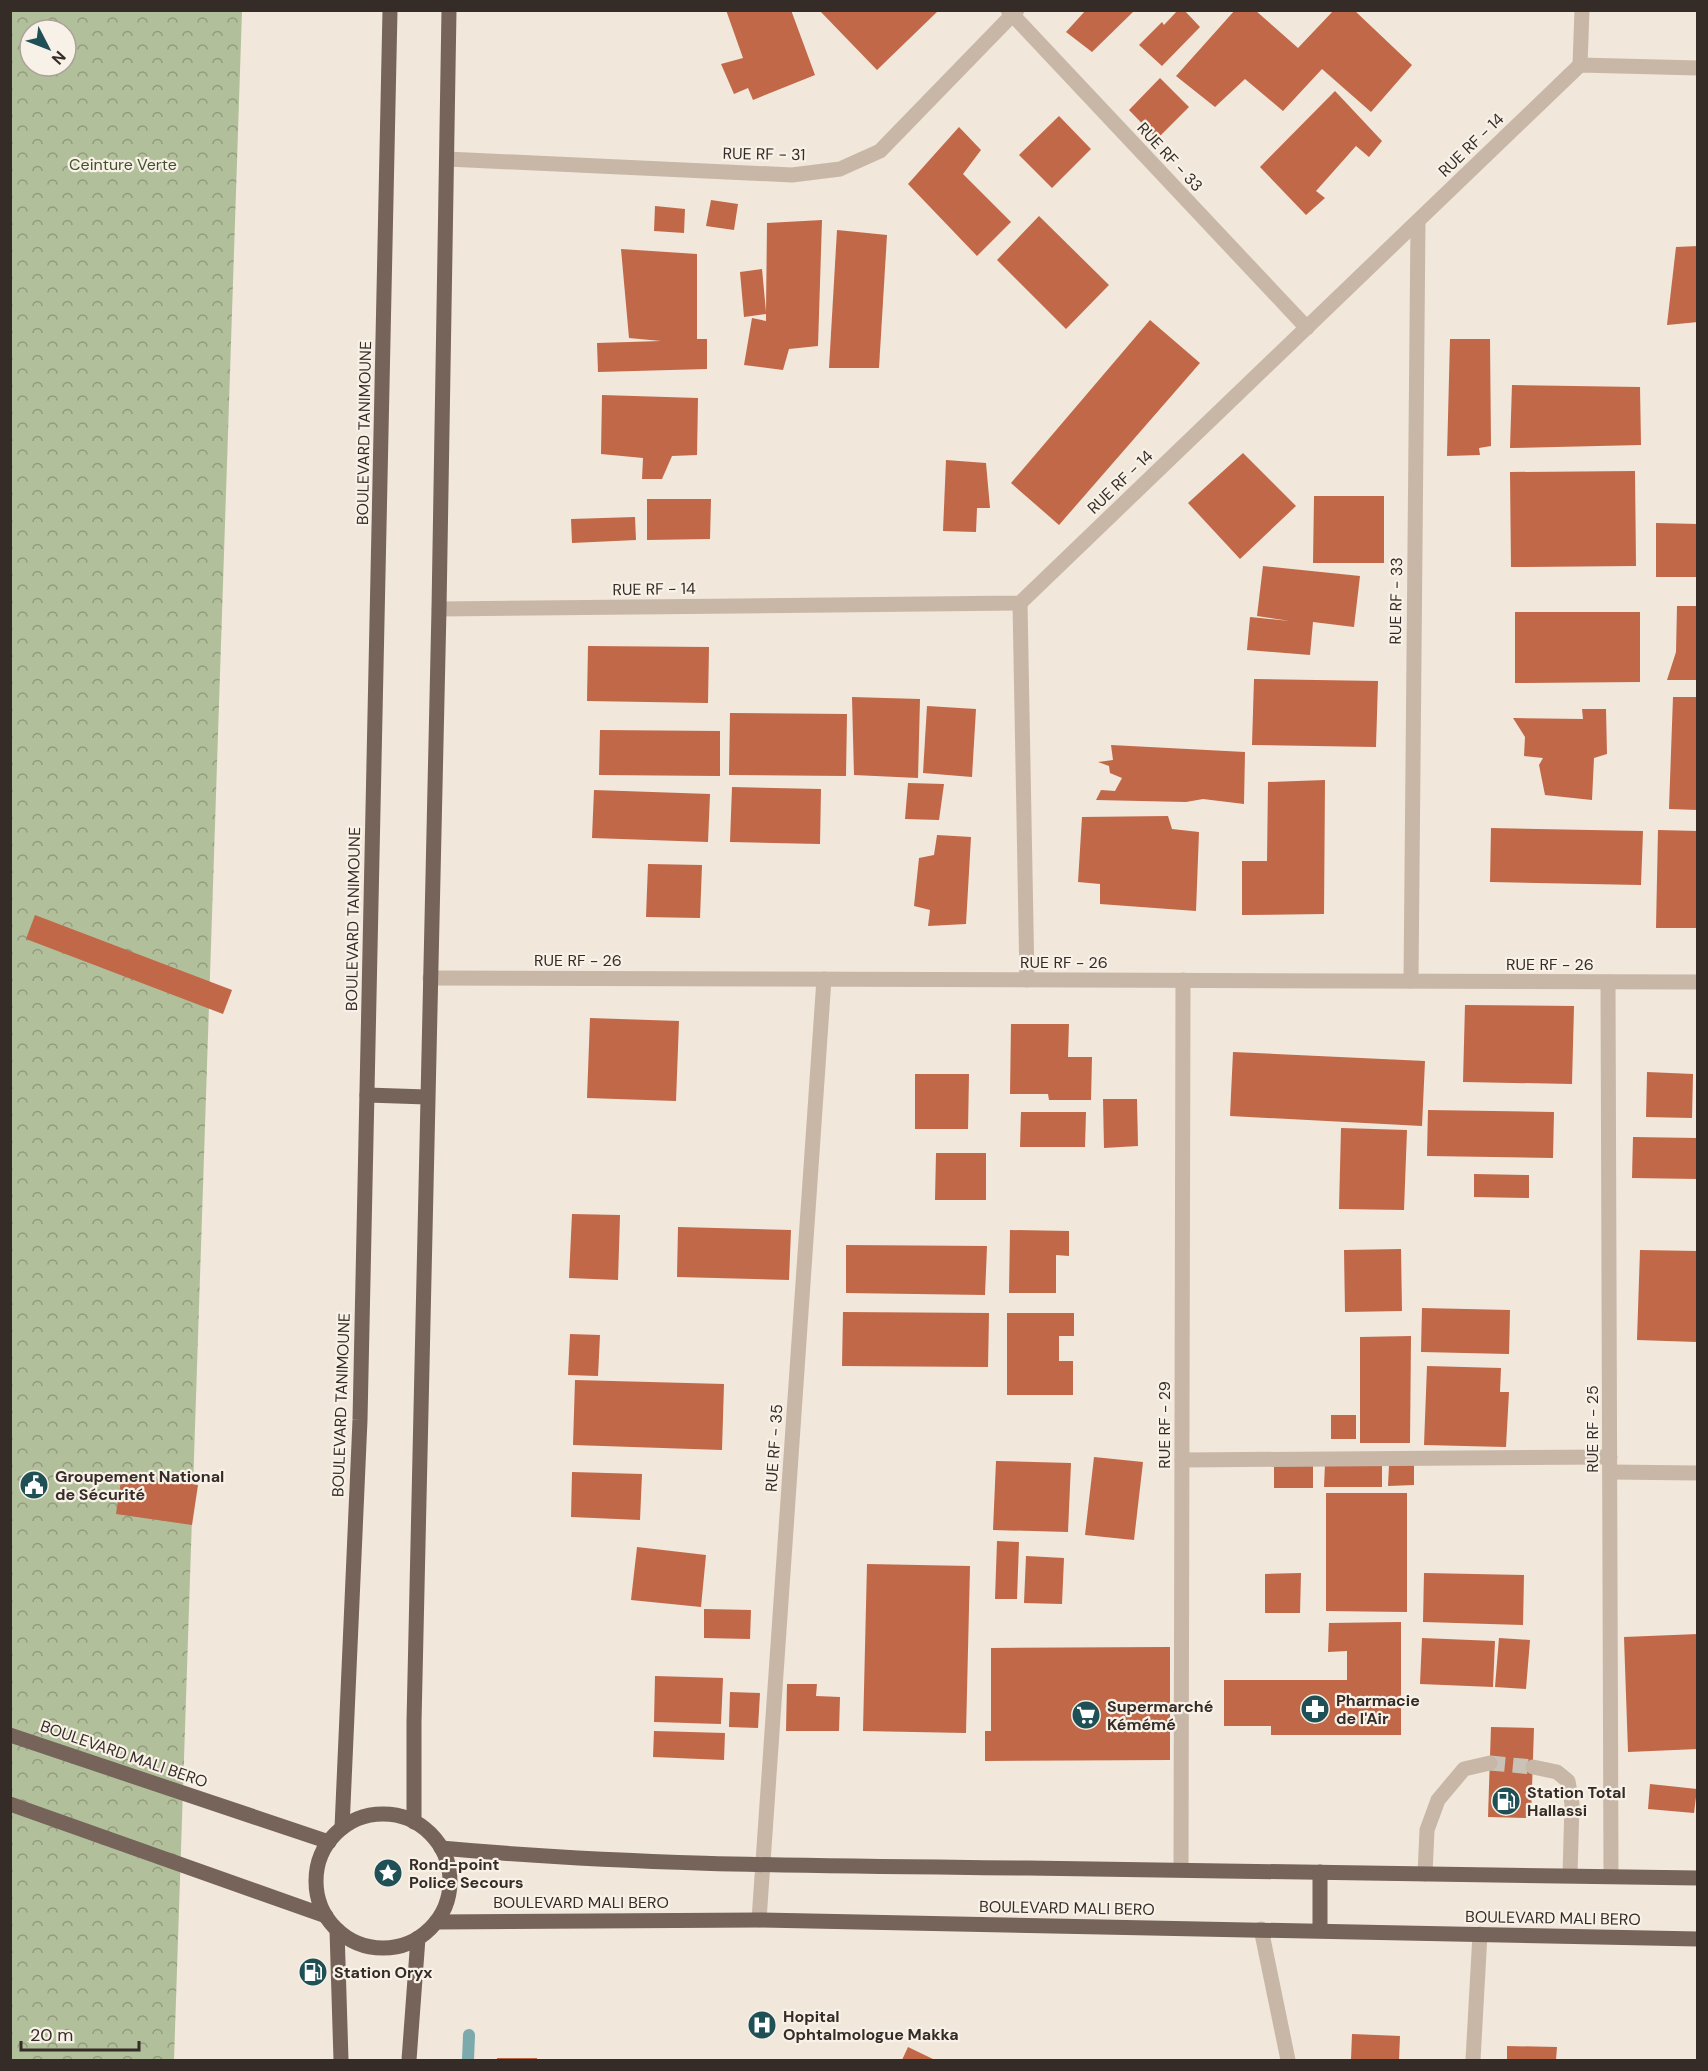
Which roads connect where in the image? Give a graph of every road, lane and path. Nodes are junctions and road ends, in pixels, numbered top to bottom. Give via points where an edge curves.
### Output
1 (390, 10) edge
2 (449, 10) edge
3 (1582, 10) edge
4 (1012, 12) edge
5 (1580, 65) junction
6 (1698, 68) edge
7 (447, 159) junction
8 (1418, 221) junction
9 (1307, 328) junction
10 (1020, 603) junction
11 (439, 609) junction
12 (430, 978) junction
13 (824, 979) junction
14 (1027, 980) junction
15 (1184, 980) junction
16 (1411, 981) junction
17 (1608, 982) junction
18 (1698, 982) edge
19 (367, 1095) junction
20 (428, 1097) junction
21 (1182, 1460) junction
22 (1610, 1465) junction
23 (1698, 1473) edge
24 (10, 1735) edge
25 (1490, 1763) tunnel mouth
26 (1533, 1767) tunnel mouth
27 (10, 1804) edge
28 (414, 1822) junction
29 (342, 1828) junction
30 (329, 1842) junction
31 (441, 1848) junction
32 (764, 1865) junction
33 (1181, 1869) junction
34 (1320, 1872) junction
35 (1425, 1874) junction
36 (1570, 1875) junction
37 (1611, 1876) junction
38 (1698, 1878) edge
39 (326, 1916) junction
40 (759, 1920) junction
41 (436, 1922) junction
42 (1261, 1929) junction
43 (337, 1930) junction
44 (1320, 1930) junction
45 (1480, 1934) junction
46 (418, 1938) junction
47 (1698, 1939) edge
48 (340, 2061) edge
49 (409, 2061) edge
50 (1288, 2061) edge
51 (1473, 2061) edge

1 - 19 main road, BOULEVARD TANIMOUNE
2 - 7 main road
3 - 5 street
4 - 7 street, RUE RF - 31 via 880,151 840,169 792,175
4 - 9 street, RUE RF - 33
5 - 6 street
5 - 8 street, RUE RF - 14
7 - 11 main road
8 - 9 street, RUE RF - 14
8 - 16 street, RUE RF - 33
9 - 10 street, RUE RF - 14
10 - 11 street, RUE RF - 14
10 - 14 street
11 - 12 main road
12 - 13 street, RUE RF - 26
12 - 20 main road
13 - 14 street, RUE RF - 26
13 - 32 street, RUE RF - 35
14 - 15 street, RUE RF - 26
15 - 16 street, RUE RF - 26
15 - 21 street, RUE RF - 29
16 - 17 street, RUE RF - 26
17 - 18 street, RUE RF - 26
17 - 22 street, RUE RF - 25
19 - 20 main road
19 - 29 main road, BOULEVARD TANIMOUNE via 360,1420
20 - 28 main road
21 - 22 street
21 - 33 street, RUE RF - 29
22 - 23 street
22 - 37 street, RUE RF - 25
24 - 30 main road, BOULEVARD MALI BERO
25 - 35 street via 1464,1769 1438,1800 1427,1830
26 - 36 street via 1557,1772 1568,1781 1572,1804
27 - 39 main road
28 - 29 main road via 378,1815
28 - 31 main road via 427,1830
29 - 30 main road
30 - 39 main road via 316,1879 318,1899
31 - 32 main road
31 - 41 main road via 450,1886
32 - 33 main road
32 - 40 street, RUE RF - 35
33 - 34 main road
34 - 35 main road
34 - 44 main road
35 - 36 main road
36 - 37 main road
37 - 38 main road
39 - 43 main road
40 - 41 main road, BOULEVARD MALI BERO
40 - 42 main road, BOULEVARD MALI BERO
41 - 46 main road
42 - 44 main road, BOULEVARD MALI BERO
42 - 50 street
43 - 46 main road via 359,1944 376,1947 402,1945
43 - 48 main road
44 - 45 main road, BOULEVARD MALI BERO
45 - 47 main road, BOULEVARD MALI BERO
45 - 51 street
46 - 49 main road

